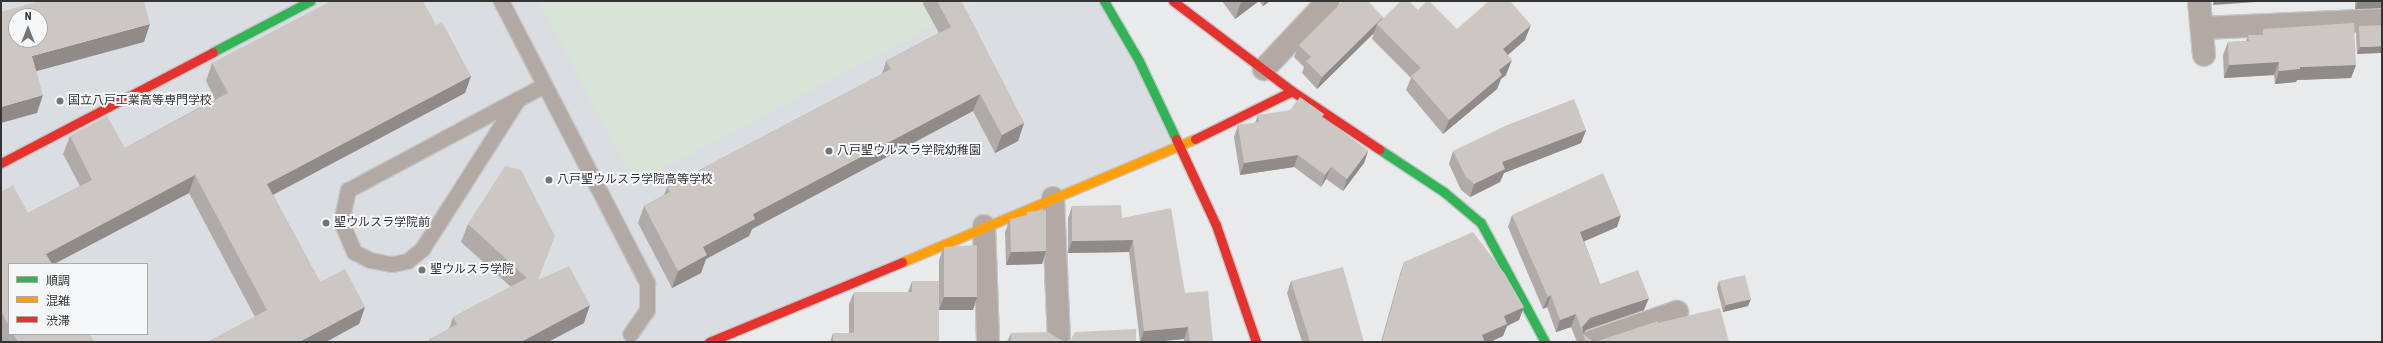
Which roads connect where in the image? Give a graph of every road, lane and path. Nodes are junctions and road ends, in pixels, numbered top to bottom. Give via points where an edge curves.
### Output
1 (310, 1) edge
2 (501, 1) edge
3 (1104, 1) edge
4 (1173, 1) edge
5 (1328, 1) edge
6 (2199, 1) edge
7 (2382, 20) edge
8 (2203, 28) junction
9 (2204, 55) dead end
10 (1264, 69) junction
11 (544, 85) junction
12 (1292, 91) junction
13 (518, 98) junction
14 (1180, 146) junction
15 (1, 163) edge
16 (1053, 198) junction
17 (984, 226) junction
18 (1677, 312) dead end
19 (630, 334) dead end
20 (709, 342) edge
21 (988, 342) edge
22 (1059, 342) edge
23 (1256, 342) edge
24 (1545, 342) edge
25 (1590, 342) edge

1 - 15 street
2 - 11 lane
3 - 14 street via 1139,61
4 - 10 street
5 - 10 street
6 - 8 street
7 - 8 street
8 - 9 street
10 - 12 street
11 - 13 lane
11 - 19 lane via 647,283 647,310
12 - 14 street
12 - 24 street via 1417,172 1481,224
13 - 13 lane via 348,190 342,205 341,222 354,252 370,260 391,264 407,261 422,249
14 - 16 street
14 - 23 street via 1216,225
16 - 17 street
16 - 22 street
17 - 20 street
17 - 21 street
18 - 25 street

